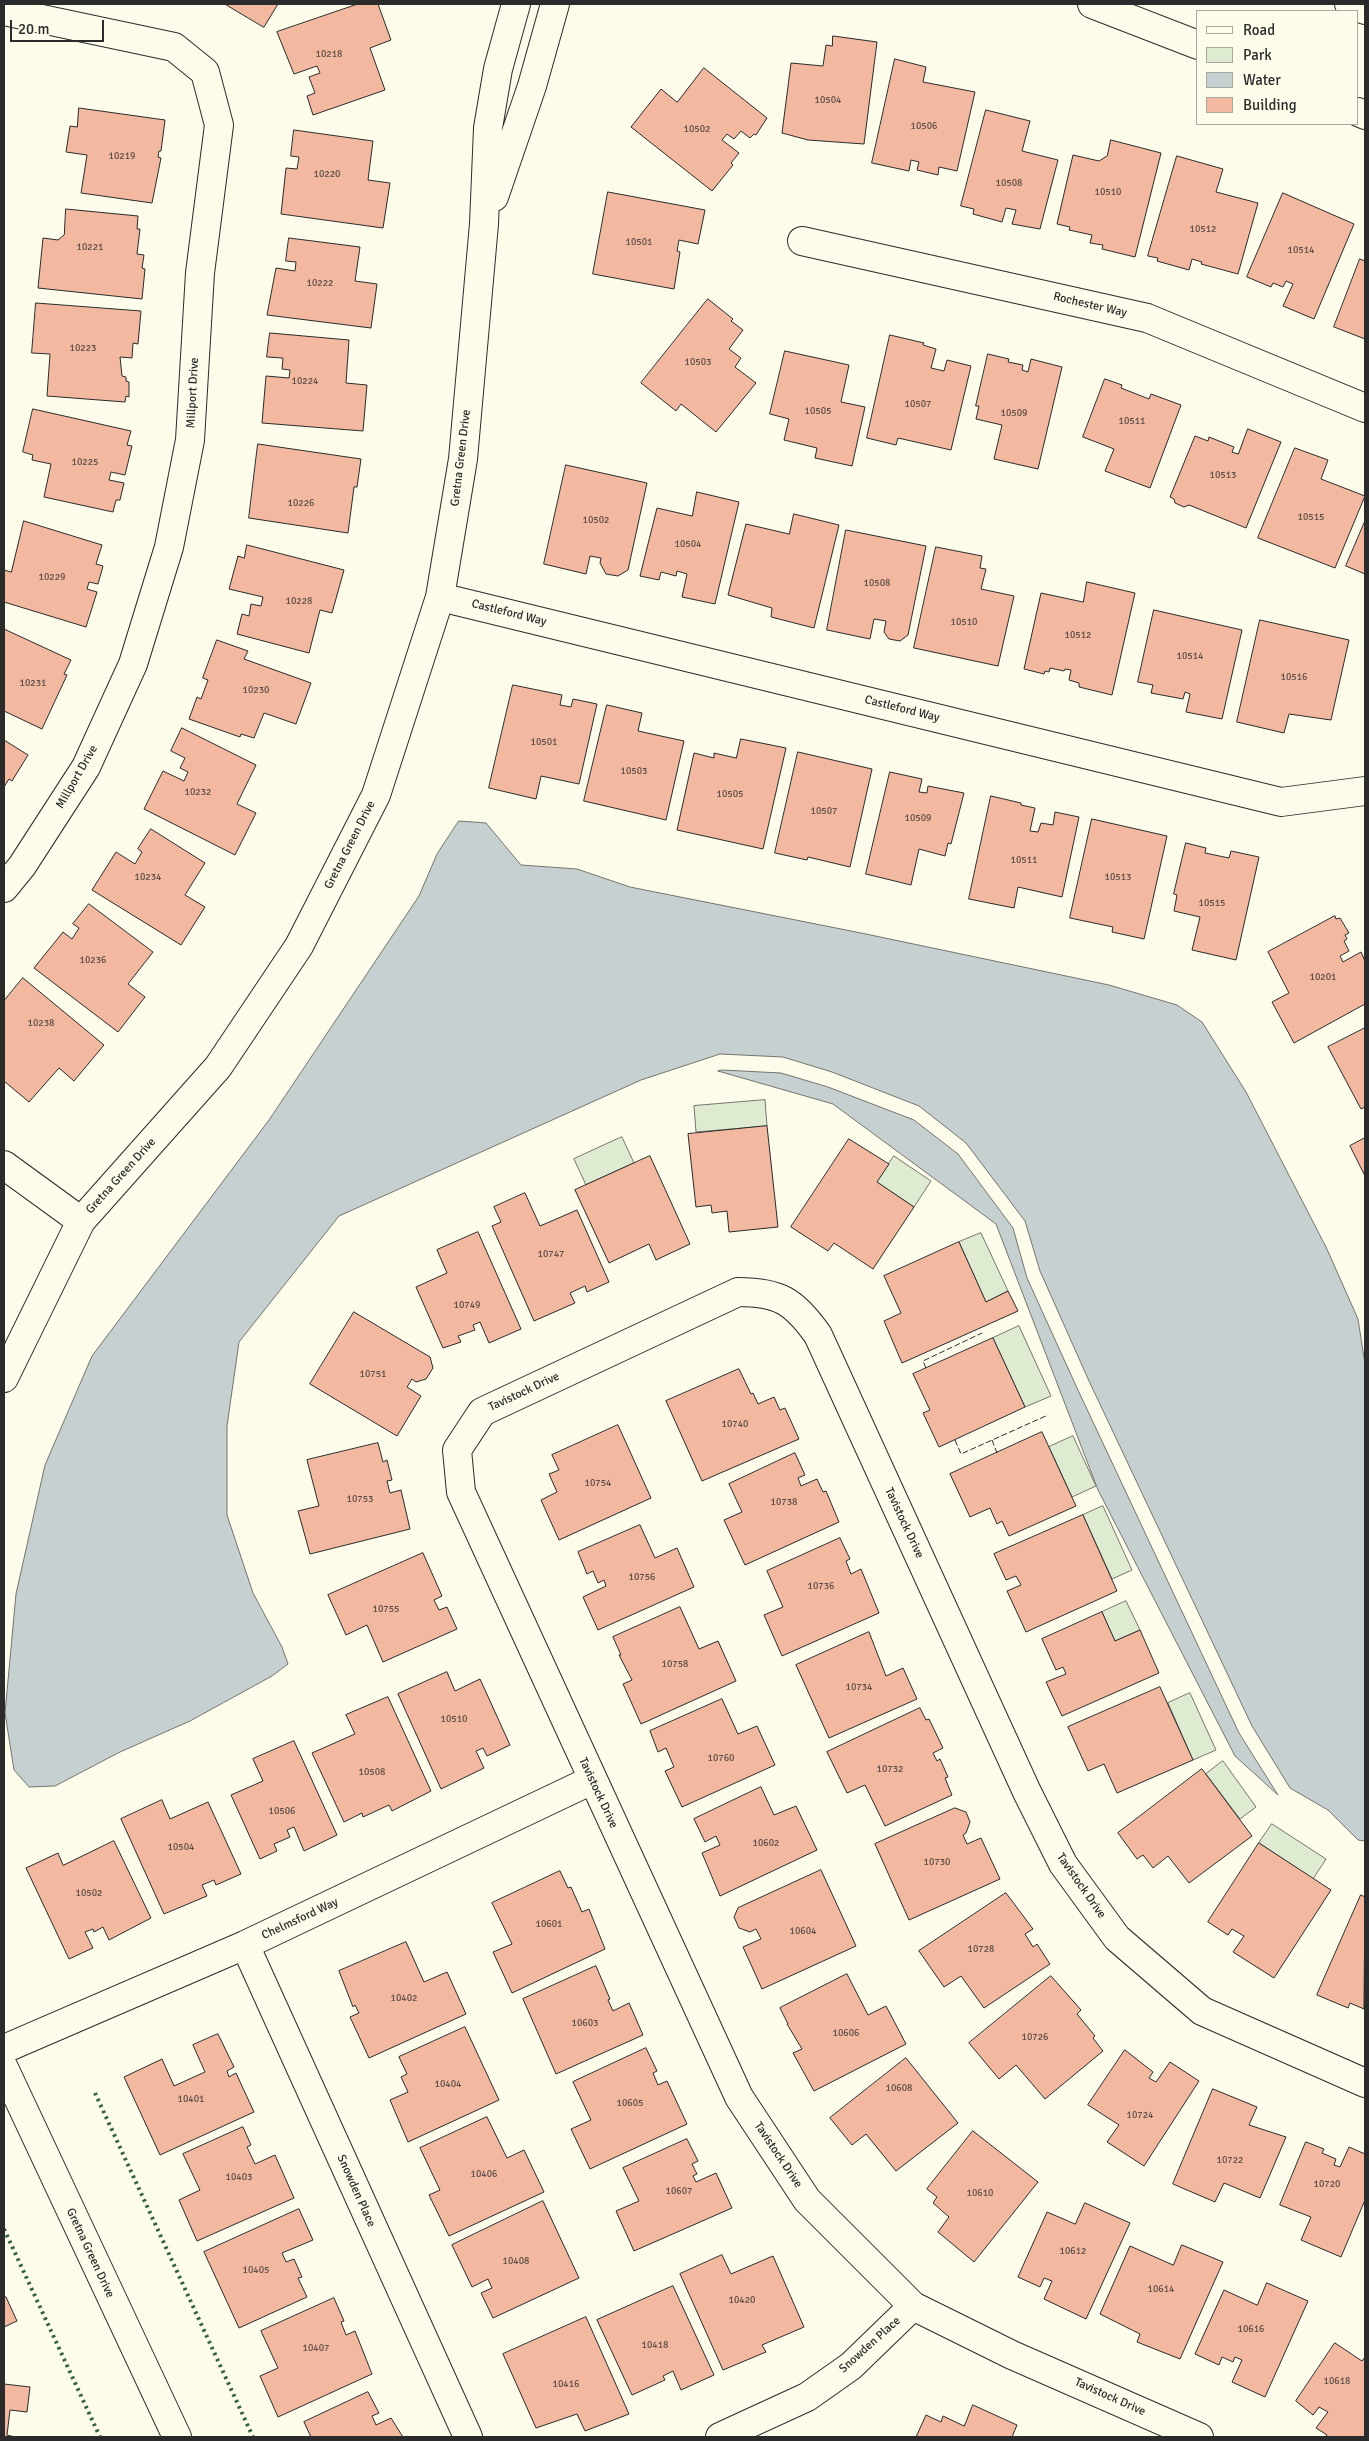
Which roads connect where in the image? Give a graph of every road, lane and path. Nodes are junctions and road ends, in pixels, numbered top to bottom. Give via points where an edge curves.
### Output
1 (516, 4) edge
2 (555, 4) edge
3 (1092, 4) edge
4 (1349, 4) edge
5 (1365, 10) edge
6 (4, 11) edge
7 (1196, 44) edge
8 (484, 224) junction
9 (802, 241) dead end
10 (1365, 408) edge
11 (440, 597) junction
12 (1365, 794) edge
13 (4, 888) edge
14 (4, 1165) edge
15 (81, 1221) junction
16 (4, 1378) edge
17 (592, 1780) junction
18 (245, 1945) junction
19 (4, 2049) edge
20 (4, 2068) edge
21 (1365, 2083) edge
22 (913, 2306) junction
23 (177, 2437) edge
24 (468, 2437) edge
25 (720, 2437) edge
26 (1199, 2437) edge

1 - 8 street, Gretna Green Drive via 498,69 488,128
2 - 8 street, Gretna Green Drive via 532,86
3 - 7 street
4 - 5 street
6 - 13 street, Millport Drive via 174,47 205,72 219,125 200,273 190,440 169,547 133,664 86,767 22,866
8 - 11 street, Gretna Green Drive via 463,459
9 - 10 street, Rochester Way via 1147,318
11 - 12 street, Castleford Way via 1281,802
11 - 15 street, Gretna Green Drive via 376,795 298,946 218,1067
14 - 15 street
15 - 16 street, Gretna Green Drive
17 - 18 street, Chelmsford Way
17 - 21 street, Tavistock Drive via 461,1492 457,1450 482,1412 738,1292 765,1292 784,1300 804,1316 818,1335 1027,1792 1063,1864 1117,1938 1202,2011
17 - 22 street, Tavistock Drive via 739,2097 807,2200
18 - 19 street, Chelmsford Way
18 - 24 street, Snowden Place
20 - 23 street, Gretna Green Drive
22 - 25 street, Snowden Place via 850,2366 807,2397
22 - 26 street, Tavistock Drive via 1012,2355

